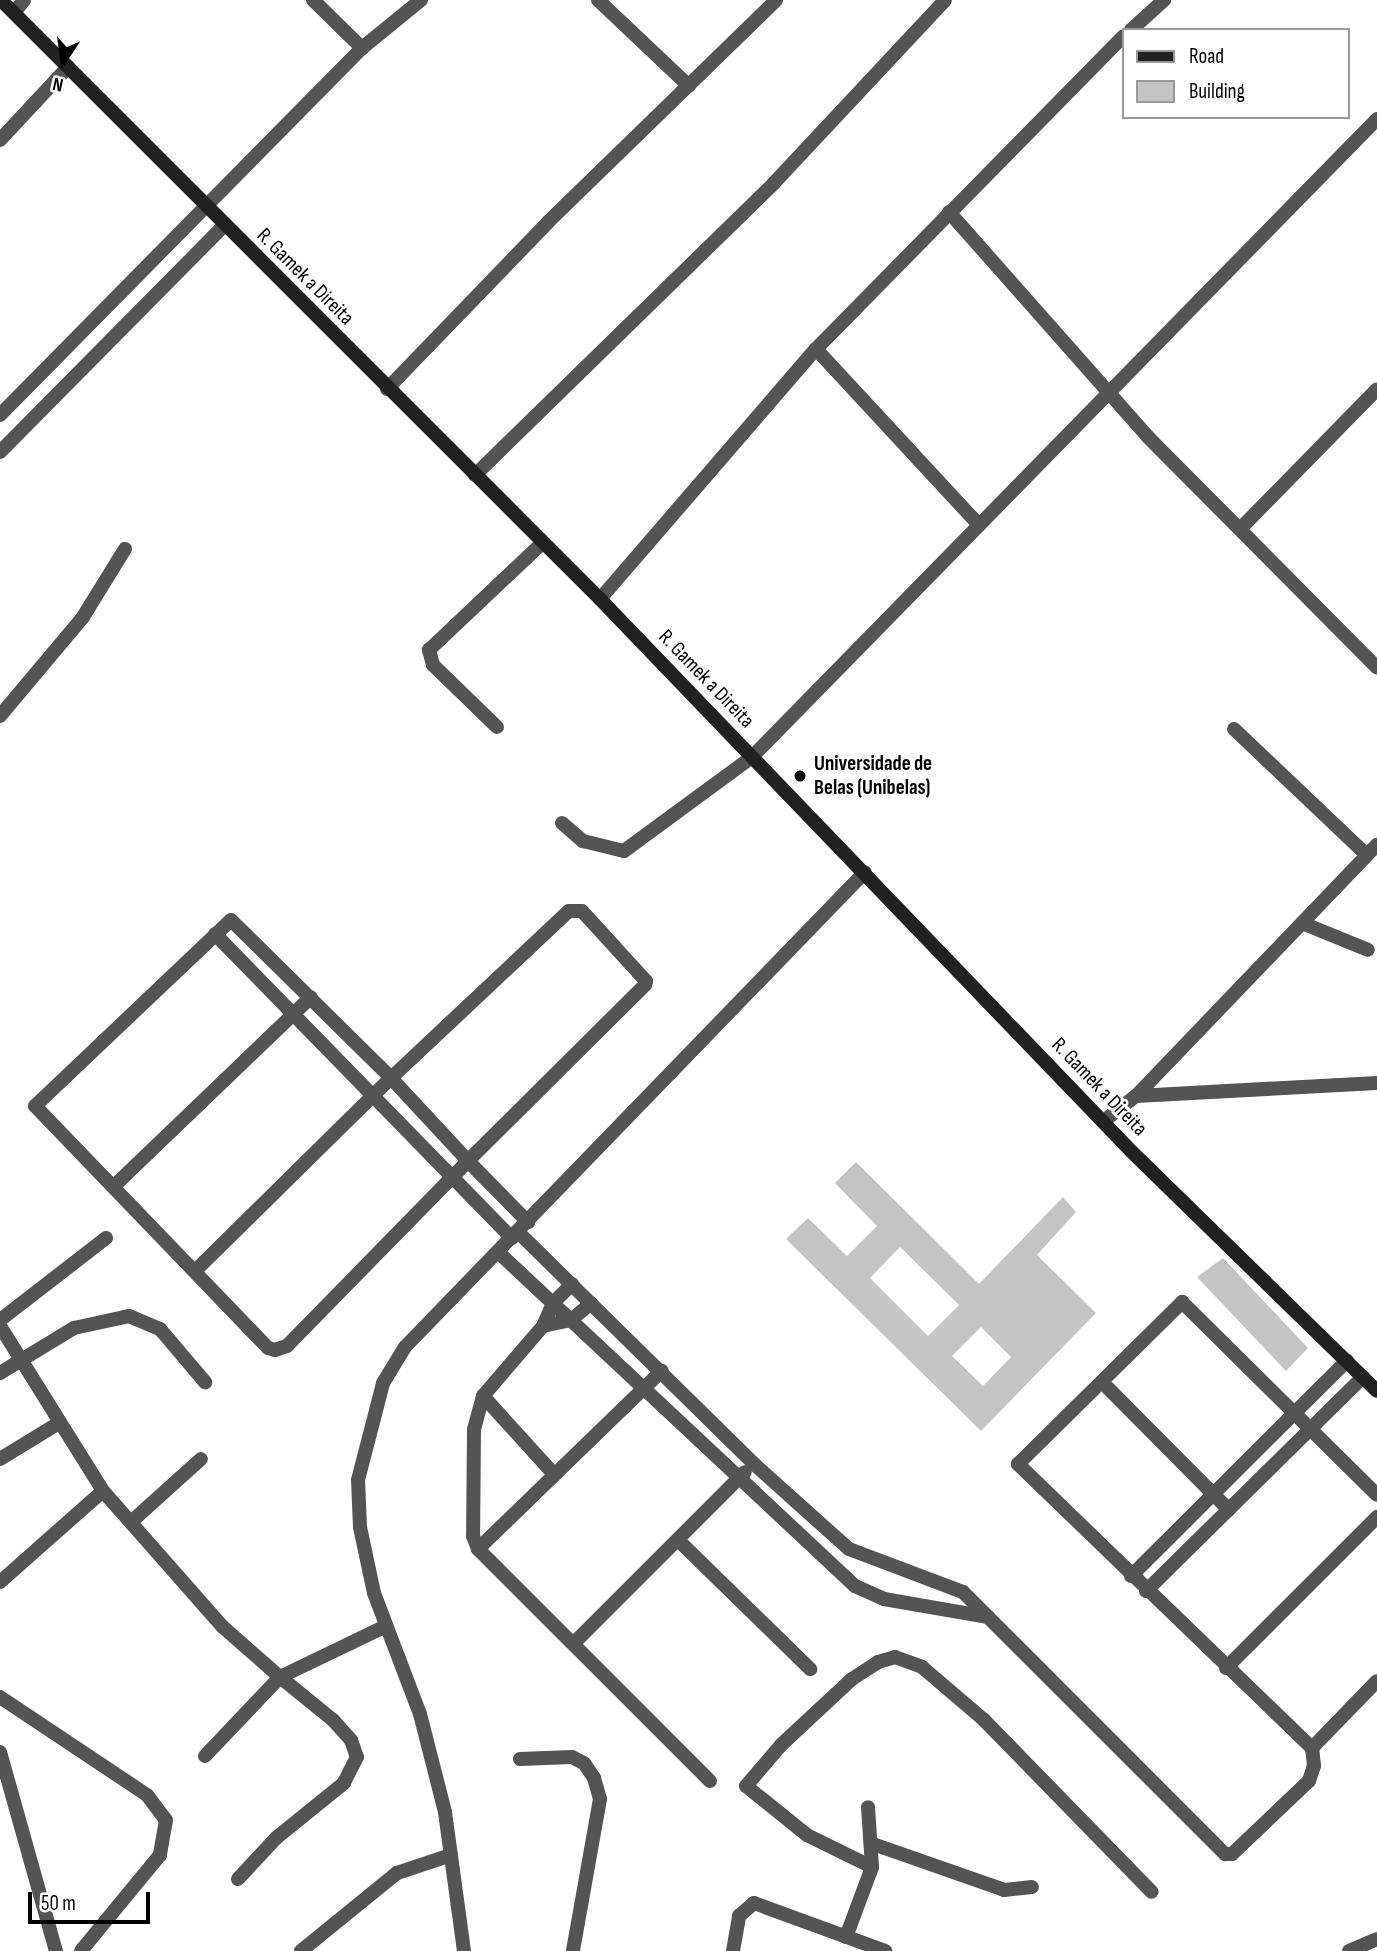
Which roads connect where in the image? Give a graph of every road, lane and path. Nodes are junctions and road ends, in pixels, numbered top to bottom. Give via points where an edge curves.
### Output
1 (1, 0) edge
2 (24, 0) edge
3 (313, 0) edge
4 (421, 0) edge
5 (598, 0) edge
6 (776, 0) edge
7 (945, 0) edge
8 (1164, 0) edge
9 (14, 13) junction
10 (1133, 28) edge
11 (1122, 38) edge
12 (362, 48) junction
13 (68, 67) junction
14 (688, 86) junction
15 (1377, 119) edge
16 (0, 140) edge
17 (207, 208) junction
18 (949, 212) junction
19 (224, 226) junction
20 (816, 349) junction
21 (387, 389) junction
22 (1377, 389) edge
23 (1107, 392) junction
24 (0, 415) edge
25 (0, 453) edge
26 (475, 475) junction
27 (979, 526) junction
28 (1241, 528) junction
29 (542, 543) junction
30 (125, 550) dead end
31 (600, 599) junction
32 (1377, 668) edge
33 (0, 716) edge
34 (497, 727) dead end
35 (1234, 729) dead end
36 (751, 757) junction
37 (562, 823) dead end
38 (1372, 850) edge
39 (864, 872) junction
40 (1302, 923) junction
41 (215, 934) junction
42 (1368, 950) dead end
43 (311, 997) junction
44 (293, 1014) junction
45 (391, 1078) junction
46 (1377, 1083) edge
47 (373, 1096) junction
48 (1136, 1096) junction
49 (1105, 1120) junction
50 (468, 1161) junction
51 (452, 1178) junction
52 (113, 1187) junction
53 (519, 1230) junction
54 (106, 1238) dead end
55 (498, 1252) junction
56 (195, 1270) junction
57 (572, 1284) junction
58 (553, 1303) junction
59 (591, 1303) junction
60 (0, 1320) edge
61 (571, 1320) junction
62 (0, 1326) edge
63 (543, 1326) junction
64 (20, 1360) junction
65 (1347, 1361) junction
66 (662, 1371) junction
67 (0, 1373) edge
68 (1363, 1377) junction
69 (205, 1382) dead end
70 (1102, 1382) junction
71 (647, 1388) junction
72 (1377, 1391) edge
73 (483, 1396) junction
74 (1294, 1411) junction
75 (60, 1423) junction
76 (1310, 1429) junction
77 (0, 1459) edge
78 (201, 1459) dead end
79 (754, 1463) junction
80 (552, 1472) junction
81 (739, 1478) junction
82 (103, 1491) junction
83 (1213, 1494) junction
84 (1377, 1495) edge
85 (1229, 1510) junction
86 (1377, 1517) edge
87 (131, 1522) junction
88 (678, 1540) junction
89 (478, 1549) junction
90 (1131, 1576) junction
91 (0, 1582) edge
92 (1146, 1591) junction
93 (988, 1617) junction
94 (386, 1626) junction
95 (575, 1642) junction
96 (1226, 1668) junction
97 (810, 1669) dead end
98 (279, 1677) junction
99 (1377, 1681) edge
100 (0, 1697) edge
101 (1312, 1748) junction
102 (0, 1752) edge
103 (205, 1756) dead end
104 (520, 1759) dead end
105 (710, 1781) dead end
106 (868, 1807) dead end
107 (873, 1844) junction
108 (451, 1855) junction
109 (872, 1867) junction
110 (238, 1879) dead end
111 (1032, 1887) dead end
112 (1152, 1892) dead end
113 (846, 1937) junction
114 (1377, 1939) edge
115 (57, 1951) edge
116 (82, 1951) edge
117 (301, 1951) edge
118 (464, 1951) edge
119 (573, 1951) edge
120 (733, 1951) edge
121 (885, 1951) edge
122 (1349, 1951) edge

1 - 9 main road, R. Gamek a Direita
2 - 9 street
3 - 12 street
4 - 12 street
5 - 14 street
6 - 14 street
7 - 26 street via 774,183
8 - 10 street
9 - 13 main road, R. Gamek a Direita
11 - 18 street
12 - 17 street
13 - 16 street
13 - 17 main road, R. Gamek a Direita
14 - 21 street
15 - 23 street
17 - 19 main road, R. Gamek a Direita
17 - 24 street
18 - 20 street
18 - 23 street
19 - 21 main road, R. Gamek a Direita
19 - 25 street
20 - 27 street
20 - 31 street
21 - 26 main road, R. Gamek a Direita
22 - 28 street
23 - 27 street
23 - 28 street
26 - 29 main road, R. Gamek a Direita
27 - 36 street
28 - 32 street
29 - 31 main road, R. Gamek a Direita
29 - 34 street via 429,650 433,665
30 - 33 street via 83,617
31 - 36 main road, R. Gamek a Direita
35 - 38 street
36 - 37 street via 624,851 583,841
36 - 39 main road, R. Gamek a Direita
38 - 40 street
39 - 49 main road, R. Gamek a Direita
39 - 53 street
40 - 42 street
40 - 48 street
41 - 43 street via 227,922 238,923
41 - 44 street
41 - 52 street via 36,1103 38,1112
43 - 44 street
43 - 45 street
44 - 47 street
44 - 52 street
45 - 47 street
45 - 50 street
45 - 50 street via 569,911 582,911 646,976 645,985
46 - 48 street
47 - 51 street
47 - 56 street
48 - 49 street
49 - 65 main road, R. Gamek a Direita
50 - 51 street
50 - 53 street
51 - 53 street
51 - 56 street via 281,1349 268,1348
52 - 56 street
53 - 55 street
53 - 57 street
54 - 60 street
55 - 58 street
55 - 94 street via 392,1364 369,1429 358,1480 360,1527
57 - 58 street
57 - 59 street
58 - 61 street
58 - 63 street
59 - 61 street
59 - 66 street
61 - 63 street
61 - 71 street
62 - 64 street
63 - 73 street
64 - 67 street
64 - 69 street via 74,1328 129,1316 160,1329
64 - 75 street
65 - 68 main road, R. Gamek a Direita
65 - 74 street
66 - 71 street
66 - 79 street
68 - 72 main road, R. Gamek a Direita
68 - 76 street
70 - 74 street via 1182,1302
70 - 83 street
70 - 90 street via 1018,1467
71 - 80 street
71 - 81 street
73 - 80 street
73 - 89 street via 474,1430 471,1505
74 - 76 street
74 - 83 street
75 - 77 street
75 - 82 street
76 - 84 street
76 - 85 street
78 - 87 street
79 - 81 street
79 - 93 street via 857,1555 953,1585
80 - 89 street
81 - 88 street
81 - 93 street via 869,1594
82 - 87 street
82 - 91 street
83 - 85 street
83 - 90 street
85 - 92 street
86 - 96 street
87 - 98 street via 223,1627
88 - 95 street
88 - 97 street
89 - 95 street
90 - 92 street
92 - 96 street
93 - 101 street via 1225,1854 1233,1854 1309,1781 1314,1766
94 - 98 street
94 - 108 street via 420,1714
95 - 105 street
96 - 101 street
98 - 103 street
98 - 110 street via 333,1720 351,1740 357,1757 344,1783 276,1839
99 - 101 street
100 - 116 street via 138,1789 160,1808 166,1820 160,1855
102 - 115 street
104 - 119 street via 572,1757 584,1763 600,1799
106 - 107 street
107 - 109 street
107 - 111 street via 1004,1890
108 - 117 street via 397,1873
108 - 118 street
109 - 112 street via 807,1835 752,1796 746,1786 781,1745 852,1679 895,1657 922,1667 984,1720
109 - 113 street
113 - 120 street via 754,1903 739,1916
113 - 121 street
114 - 122 street

